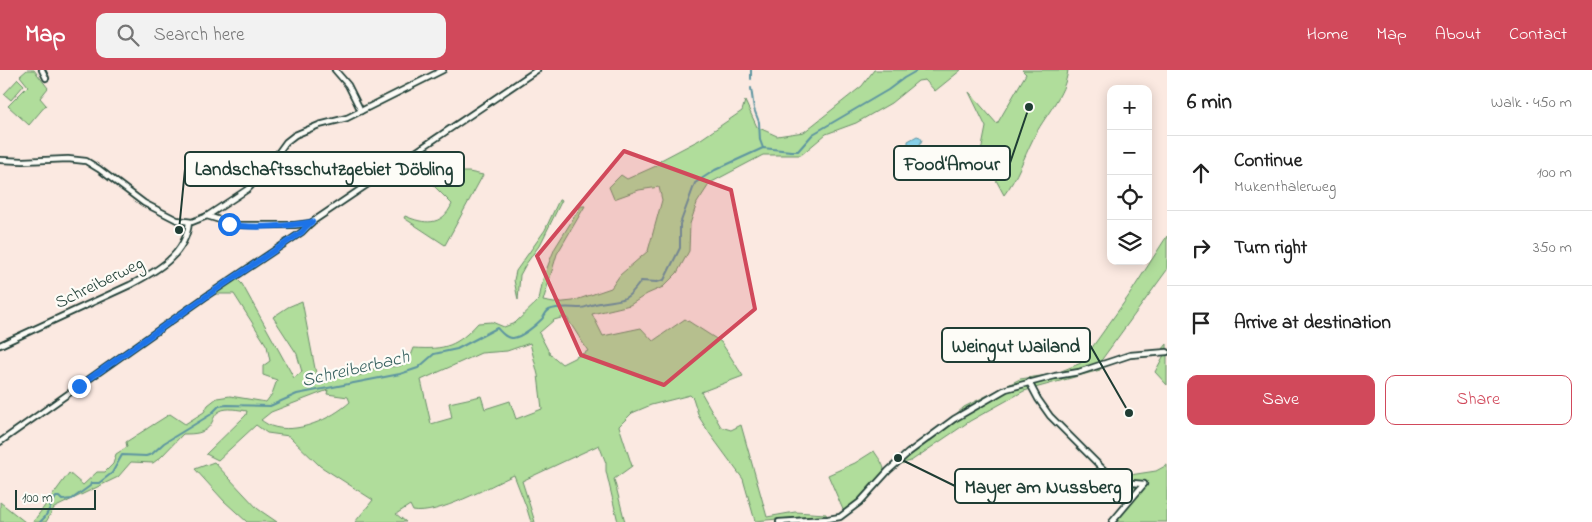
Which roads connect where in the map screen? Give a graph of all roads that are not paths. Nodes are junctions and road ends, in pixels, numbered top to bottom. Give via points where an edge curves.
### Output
1 (42, 70) edge
2 (335, 70) edge
3 (443, 70) edge
4 (537, 70) edge
5 (46, 78) dead end
6 (361, 110) junction
7 (0, 160) edge
8 (207, 216) junction
9 (189, 222) junction
10 (312, 222) junction
11 (0, 345) edge
12 (1167, 352) edge
13 (1029, 382) junction
14 (0, 442) edge
15 (808, 521) edge
16 (779, 522) edge
17 (1112, 522) edge

1 - 5 street
2 - 6 street via 348,85
3 - 6 street
4 - 10 street
6 - 8 street via 341,120 295,134 248,189
7 - 9 street via 86,161 144,203
8 - 9 street
8 - 10 street via 244,226
9 - 11 street, Schreiberweg via 188,234 178,252 150,274
10 - 14 street
12 - 13 street via 1130,355 1079,372
13 - 15 street via 998,393 936,431 897,462 850,511 832,519
13 - 17 street via 1050,416 1108,474 1122,482 1144,484
15 - 16 street

